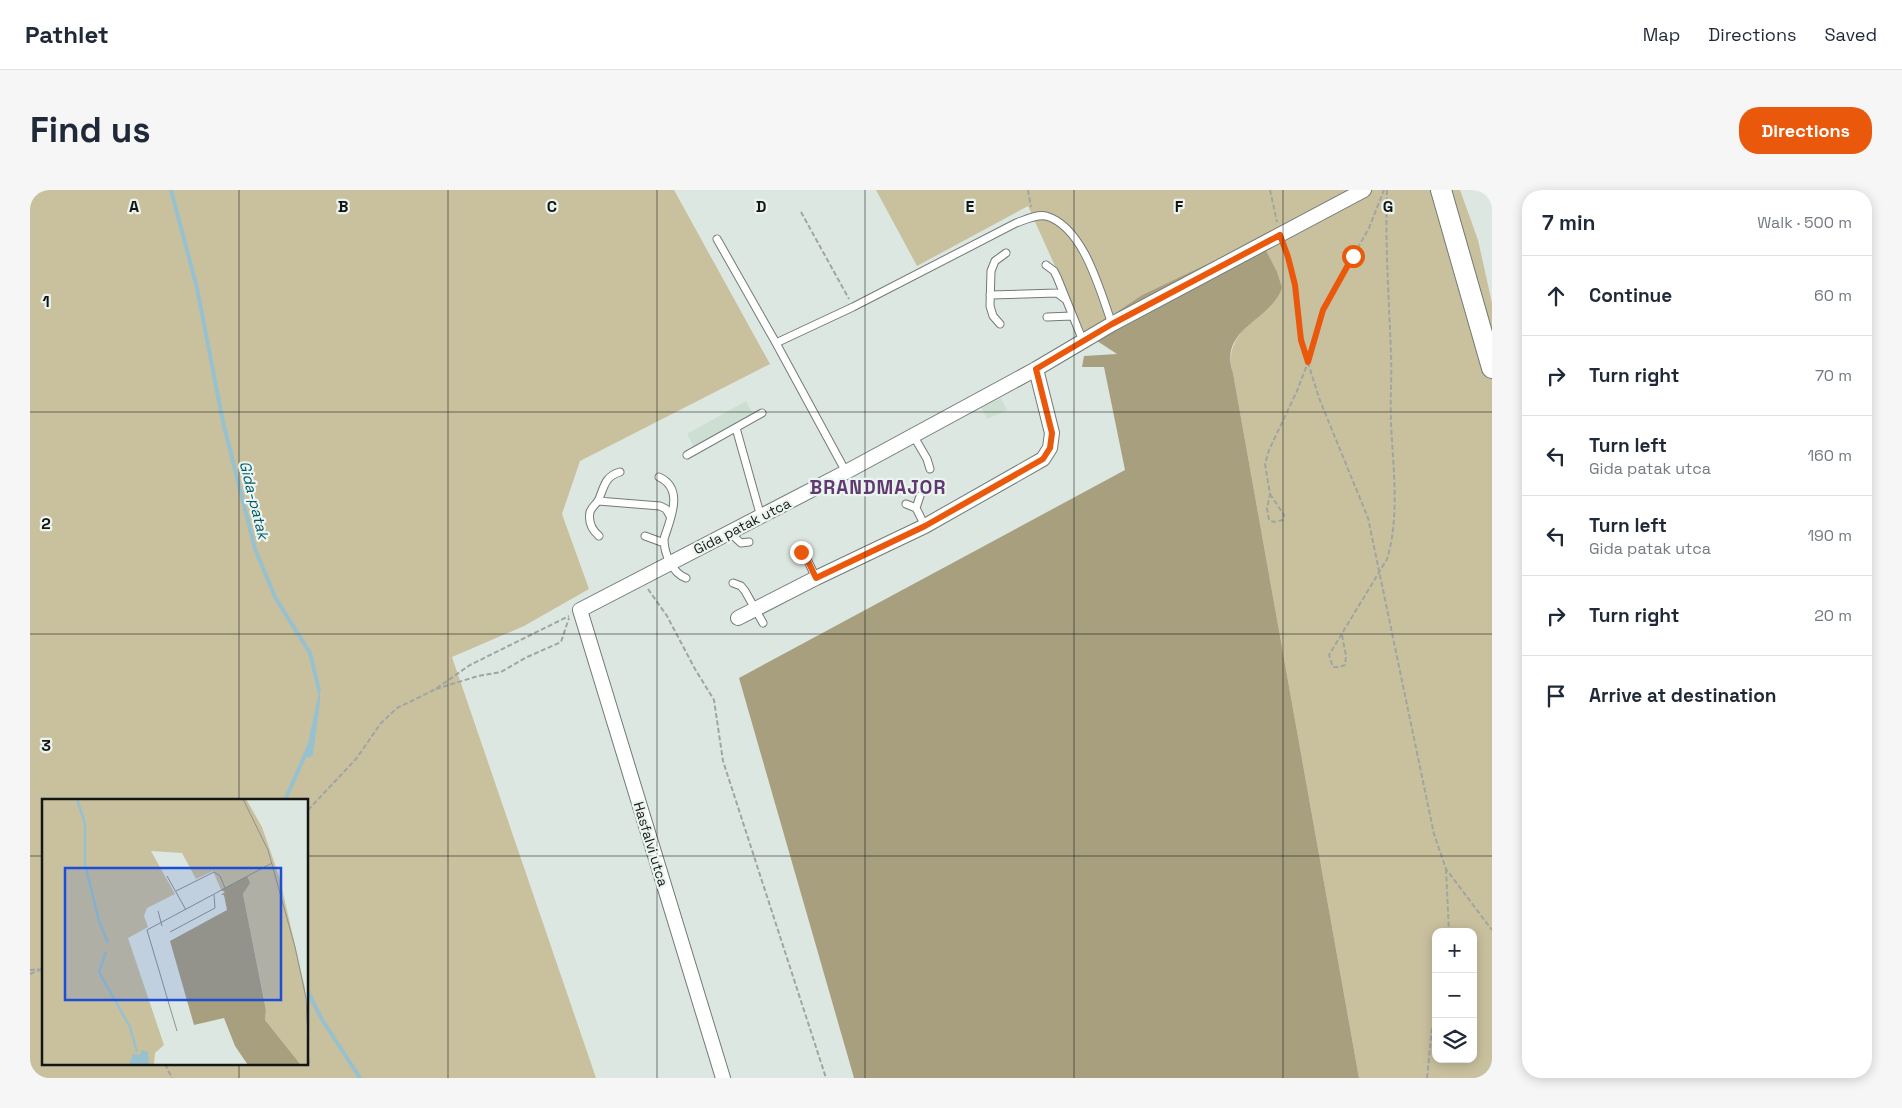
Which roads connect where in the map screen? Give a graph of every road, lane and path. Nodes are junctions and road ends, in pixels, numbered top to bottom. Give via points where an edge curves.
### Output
1 (1028, 190) edge
2 (1270, 190) edge
3 (1364, 190) edge
4 (1386, 190) edge
5 (1441, 190) edge
6 (801, 212) dead end
7 (1033, 216) junction
8 (1280, 235) junction
9 (717, 239) dead end
10 (1006, 253) dead end
11 (1046, 265) dead end
12 (990, 295) junction
13 (1065, 299) junction
14 (853, 307) junction
15 (1072, 316) junction
16 (1047, 317) dead end
17 (1000, 324) dead end
18 (1112, 324) junction
19 (1083, 341) junction
20 (776, 343) junction
21 (1308, 362) junction
22 (1492, 368) edge
23 (1036, 369) junction
24 (762, 413) dead end
25 (736, 428) junction
26 (913, 435) junction
27 (687, 455) dead end
28 (930, 469) dead end
29 (620, 472) dead end
30 (846, 472) junction
31 (659, 477) dead end
32 (1270, 494) junction
33 (920, 496) dead end
34 (598, 501) junction
35 (906, 504) dead end
36 (916, 508) junction
37 (670, 516) junction
38 (761, 517) junction
39 (925, 526) junction
40 (730, 533) junction
41 (600, 536) dead end
42 (645, 536) dead end
43 (749, 542) dead end
44 (664, 543) junction
45 (796, 550) dead end
46 (670, 563) junction
47 (1379, 573) junction
48 (641, 578) junction
49 (686, 578) dead end
50 (816, 578) junction
51 (733, 582) dead end
52 (754, 610) junction
53 (575, 613) junction
54 (738, 618) dead end
55 (763, 623) dead end
56 (1342, 635) junction
57 (434, 690) junction
58 (309, 809) edge
59 (1446, 869) junction
60 (1449, 928) edge
61 (1492, 930) edge
62 (42, 968) edge
63 (30, 970) edge
64 (30, 974) edge
65 (1435, 1018) edge
66 (166, 1066) edge
67 (172, 1078) edge
68 (723, 1078) edge
69 (826, 1078) edge
70 (1427, 1078) edge

1 - 7 path
2 - 8 path
3 - 8 street, Gida patak utca
4 - 21 path via 1369,228 1323,310
4 - 47 path via 1394,513 1392,544
5 - 22 main road
6 - 14 path
7 - 14 lane
7 - 18 lane via 1045,216 1056,222 1076,240 1091,267
8 - 18 street, Gida patak utca
8 - 21 path via 1295,285 1301,340
9 - 20 lane
10 - 12 lane via 993,266
11 - 13 lane via 1054,271
12 - 13 lane via 1057,293
12 - 17 lane via 991,312
13 - 15 lane
14 - 20 lane
15 - 16 lane
15 - 19 lane
18 - 19 street, Gida patak utca
19 - 23 street, Gida patak utca
20 - 30 lane
21 - 32 path via 1269,450 1265,464
21 - 47 path via 1319,398 1368,518
23 - 26 street, Gida patak utca
23 - 39 street via 1052,433 1047,454
24 - 25 lane
25 - 27 lane
25 - 38 lane
26 - 28 lane
26 - 30 street, Gida patak utca
29 - 34 lane via 607,479
30 - 38 street, Gida patak utca
31 - 37 lane via 666,481 674,495
32 - 32 path via 1269,520 1283,520 1284,515
33 - 36 lane
34 - 37 lane via 660,506
34 - 41 lane via 589,515 593,530
35 - 36 lane
36 - 39 lane
37 - 44 lane
38 - 40 street, Gida patak utca
39 - 50 street
40 - 43 lane via 741,543
40 - 46 street, Gida patak utca
42 - 44 lane
44 - 46 lane
45 - 50 lane via 805,555
46 - 48 street, Gida patak utca
46 - 49 lane
47 - 56 path
47 - 59 path via 1434,834
48 - 53 street, Gida patak utca
48 - 69 path via 667,616 714,700 723,761
50 - 52 street
51 - 52 lane via 745,590
52 - 54 street
52 - 55 lane
53 - 57 path via 470,665
53 - 57 path via 561,642 501,672
53 - 68 street, Hasfalvi utca
56 - 56 path via 1329,655 1333,667 1345,665
57 - 58 path via 397,708 381,723 356,759
59 - 60 path
59 - 61 path
62 - 63 path
62 - 64 path
65 - 70 path
66 - 67 path

